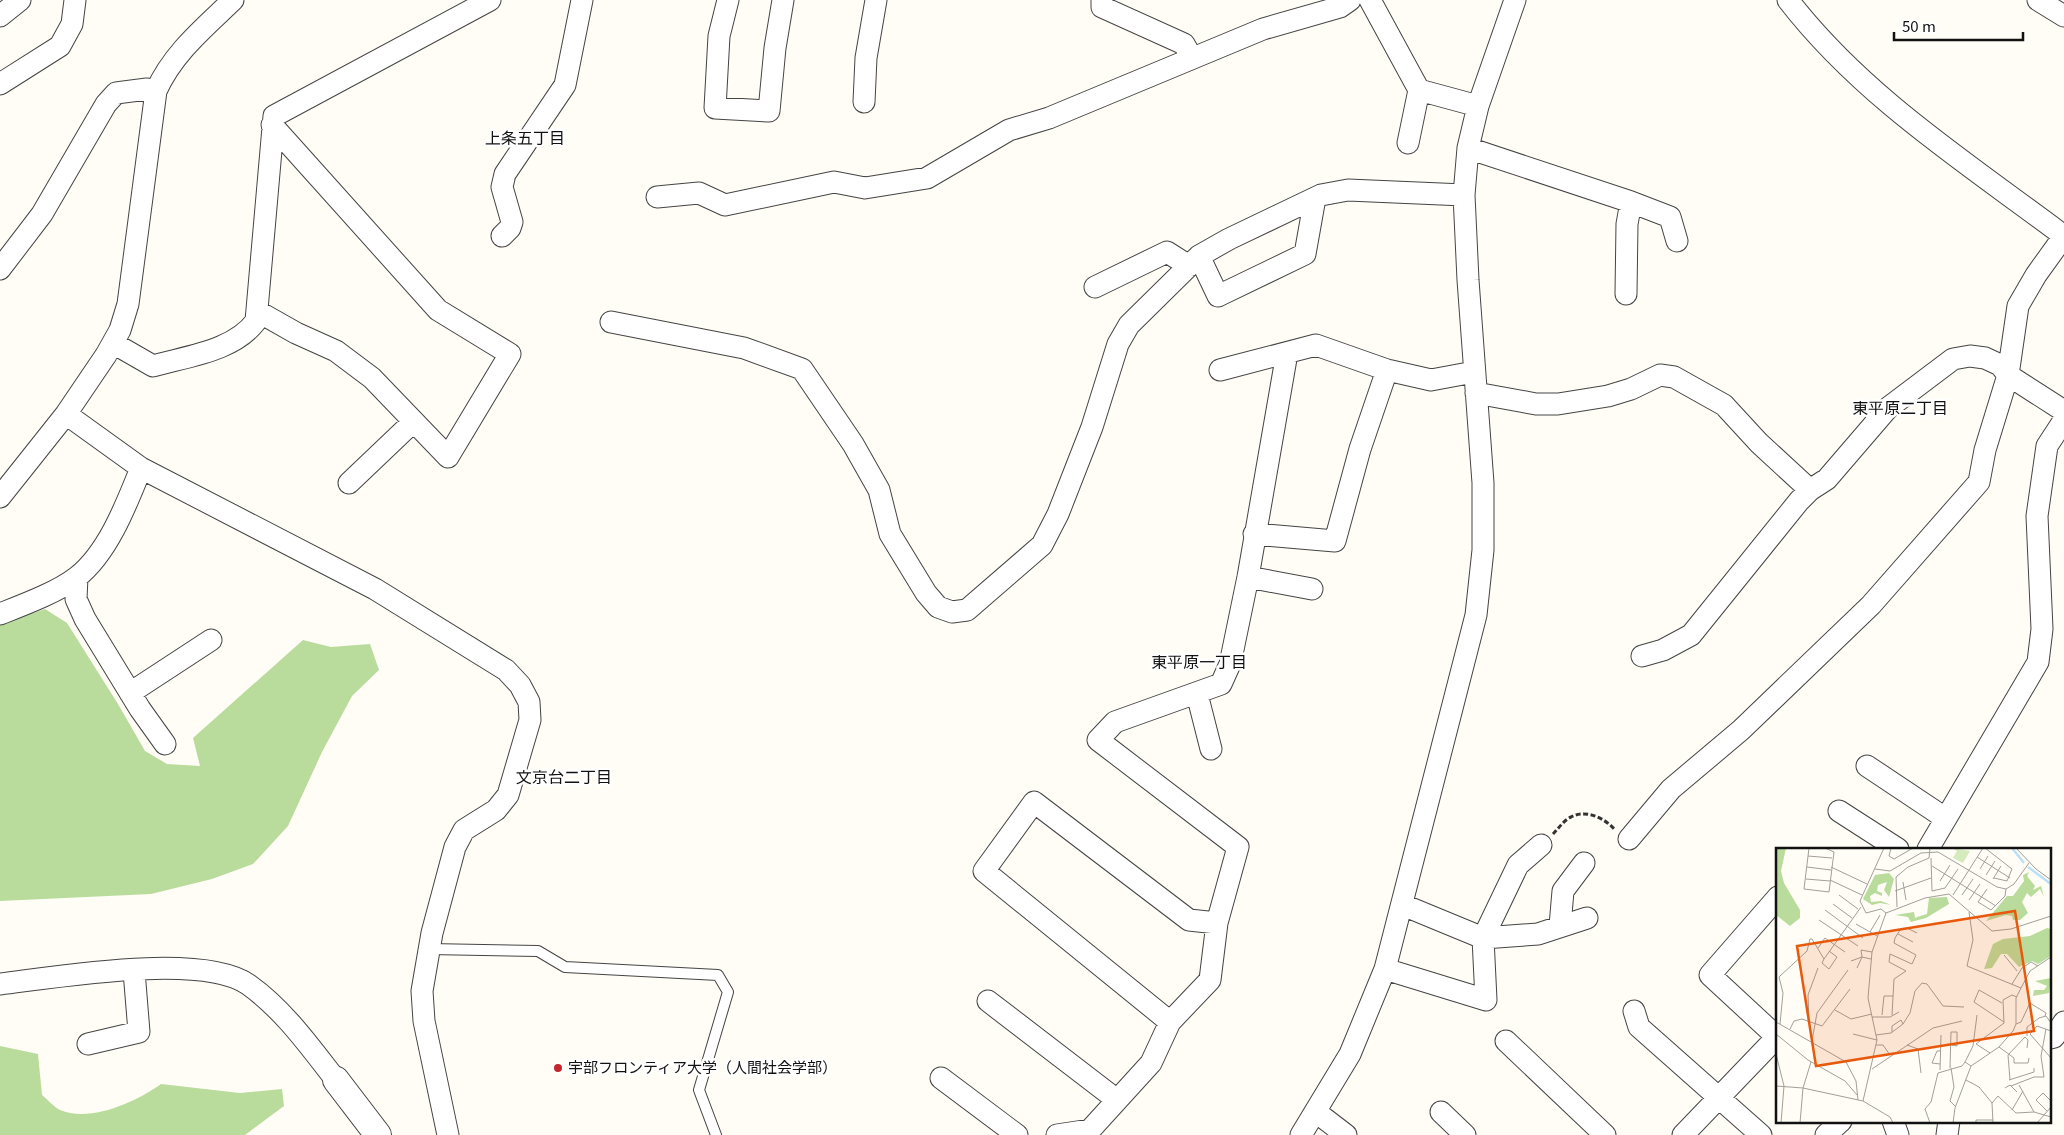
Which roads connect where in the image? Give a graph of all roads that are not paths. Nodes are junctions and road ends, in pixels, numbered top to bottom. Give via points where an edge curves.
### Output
1 (20, 0) edge
2 (75, 0) edge
3 (233, 0) edge
4 (490, 0) edge
5 (582, 0) edge
6 (728, 0) edge
7 (783, 0) edge
8 (876, 0) edge
9 (1102, 0) edge
10 (1350, 0) edge
11 (1370, 0) edge
12 (1515, 0) edge
13 (1788, 0) edge
14 (2038, 0) edge
15 (0, 16) edge
16 (2064, 16) edge
17 (1192, 58) junction
18 (0, 84) edge
19 (1419, 90) junction
20 (156, 91) junction
21 (864, 102) dead end
22 (1478, 106) junction
23 (272, 125) junction
24 (1408, 143) dead end
25 (1468, 148) junction
26 (1464, 195) junction
27 (656, 197) dead end
28 (1315, 198) junction
29 (1631, 202) junction
30 (502, 236) dead end
31 (2064, 236) edge
32 (1677, 241) dead end
33 (1194, 261) junction
34 (0, 269) edge
35 (1095, 287) dead end
36 (1626, 294) dead end
37 (257, 311) junction
38 (611, 322) dead end
39 (113, 343) junction
40 (1287, 352) junction
41 (1220, 370) dead end
42 (1387, 370) junction
43 (1474, 372) junction
44 (2008, 375) junction
45 (1476, 393) junction
46 (2064, 411) edge
47 (66, 414) junction
48 (2064, 420) edge
49 (413, 422) junction
50 (141, 468) junction
51 (349, 483) dead end
52 (1810, 490) junction
53 (0, 497) edge
54 (1254, 534) junction
55 (1248, 576) junction
56 (77, 577) junction
57 (1312, 588) dead end
58 (0, 614) edge
59 (211, 640) dead end
60 (1642, 656) dead end
61 (130, 693) junction
62 (1197, 694) junction
63 (165, 744) dead end
64 (1211, 749) dead end
65 (1867, 766) dead end
66 (1839, 811) dead end
67 (1944, 818) junction
68 (1629, 839) road end
69 (1541, 845) road end
70 (1896, 848) edge
71 (1929, 848) edge
72 (1584, 863) dead end
73 (1776, 899) edge
74 (1403, 905) junction
75 (1587, 918) dead end
76 (1217, 923) junction
77 (1560, 926) junction
78 (1483, 938) junction
79 (430, 949) junction
80 (1385, 969) junction
81 (134, 970) junction
82 (0, 984) edge
83 (988, 1001) dead end
84 (1634, 1011) dead end
85 (1170, 1022) junction
86 (2064, 1022) edge
87 (1776, 1035) edge
88 (2052, 1038) edge
89 (1776, 1039) edge
90 (1506, 1041) dead end
91 (88, 1044) dead end
92 (941, 1078) dead end
93 (336, 1080) joint
94 (1719, 1098) junction
95 (1117, 1100) junction
96 (1316, 1112) junction
97 (1441, 1112) dead end
98 (1840, 1122) edge
99 (1893, 1122) edge
100 (1950, 1122) edge
101 (378, 1135) edge
102 (448, 1135) edge
103 (716, 1135) edge
104 (1017, 1135) edge
105 (1057, 1135) edge
106 (1301, 1135) edge
107 (1346, 1135) edge
108 (1465, 1135) edge
109 (1605, 1135) edge
110 (1683, 1135) edge
111 (1761, 1135) edge
112 (1826, 1135) edge
113 (1898, 1135) edge
114 (1947, 1135) edge

1 - 15 street
2 - 18 street via 72,24 60,46
3 - 20 street via 178,54
4 - 23 street via 274,116
5 - 30 street via 565,85 505,174 502,187 512,222
6 - 7 street via 719,36 715,108 769,111
8 - 21 street via 866,58
9 - 17 street via 1102,6 1184,44
10 - 17 street via 1340,7 1263,29
11 - 19 street
12 - 22 street
13 - 31 street via 1811,30 1890,106
14 - 16 street
17 - 27 street via 1049,118 1009,130 927,178 865,188 834,182 725,205 699,193
19 - 22 street
19 - 24 street
20 - 34 street via 116,93 106,104 42,214
20 - 39 street via 128,304
22 - 25 street
23 - 37 street
23 - 49 street via 438,310 510,354 448,457
25 - 26 street
25 - 29 street
26 - 28 street via 1348,190
26 - 43 street
28 - 33 street
28 - 33 street via 1305,254 1218,296
29 - 32 street via 1670,217
29 - 36 street via 1627,224
31 - 44 street via 2018,306
33 - 35 street via 1167,252
33 - 38 street via 1129,325 1118,344 1092,427 1058,514 1042,545 967,610 952,612 938,607 926,593 890,534 878,490 853,444 802,369 744,348
37 - 39 street via 256,321 248,332 232,343 153,366
37 - 49 street via 336,351 372,378
39 - 47 street
40 - 41 street
40 - 42 street via 1316,345
40 - 54 street
42 - 43 street via 1431,380
42 - 54 street via 1360,449 1335,541
43 - 45 street
44 - 46 street
44 - 52 street via 2000,365 1985,358 1953,359 1888,408 1827,479
44 - 68 street via 1985,450 1979,482 1871,605 1742,730 1671,789
45 - 52 street via 1536,404 1558,404 1608,396 1660,375 1674,378 1724,405
45 - 74 street via 1483,483 1483,550 1476,615
47 - 50 street
47 - 53 street
48 - 67 street via 2047,446 2037,516 2042,629 2038,662
49 - 51 street
50 - 56 street via 125,507 101,550
50 - 79 street via 375,589 506,670 520,685 529,702 530,720 508,796 496,810 464,830 455,847
52 - 60 street via 1691,636
54 - 55 street
55 - 57 street
55 - 62 street via 1230,664 1221,684
56 - 58 street
56 - 61 street via 76,599 84,618
59 - 61 street
61 - 63 street
62 - 64 street
62 - 76 street via 1115,722 1098,740 1238,847
65 - 67 street
66 - 70 street
67 - 71 street
69 - 78 street via 1518,865
72 - 77 street via 1564,892
73 - 87 street via 1710,975
74 - 78 street
74 - 80 street
75 - 77 street
76 - 85 street via 1210,980
76 - 85 street via 1189,920 1034,802 984,871
77 - 78 street via 1538,934
78 - 80 street via 1486,1000
79 - 102 street via 422,991 424,1021
79 - 103 lane via 538,952 565,967 718,975 728,992 699,1090
80 - 96 street via 1350,1054
81 - 82 street
81 - 91 street via 138,1032
81 - 93 street via 201,969 247,983 276,1008
83 - 95 street
84 - 94 street via 1639,1027
85 - 95 street via 1151,1063
86 - 88 street
89 - 94 street
90 - 109 street
92 - 104 street
93 - 101 street
94 - 110 street
94 - 111 street
95 - 105 street via 1090,1130
96 - 106 street
96 - 107 street
97 - 108 street
98 - 112 street
99 - 113 street
100 - 114 street

